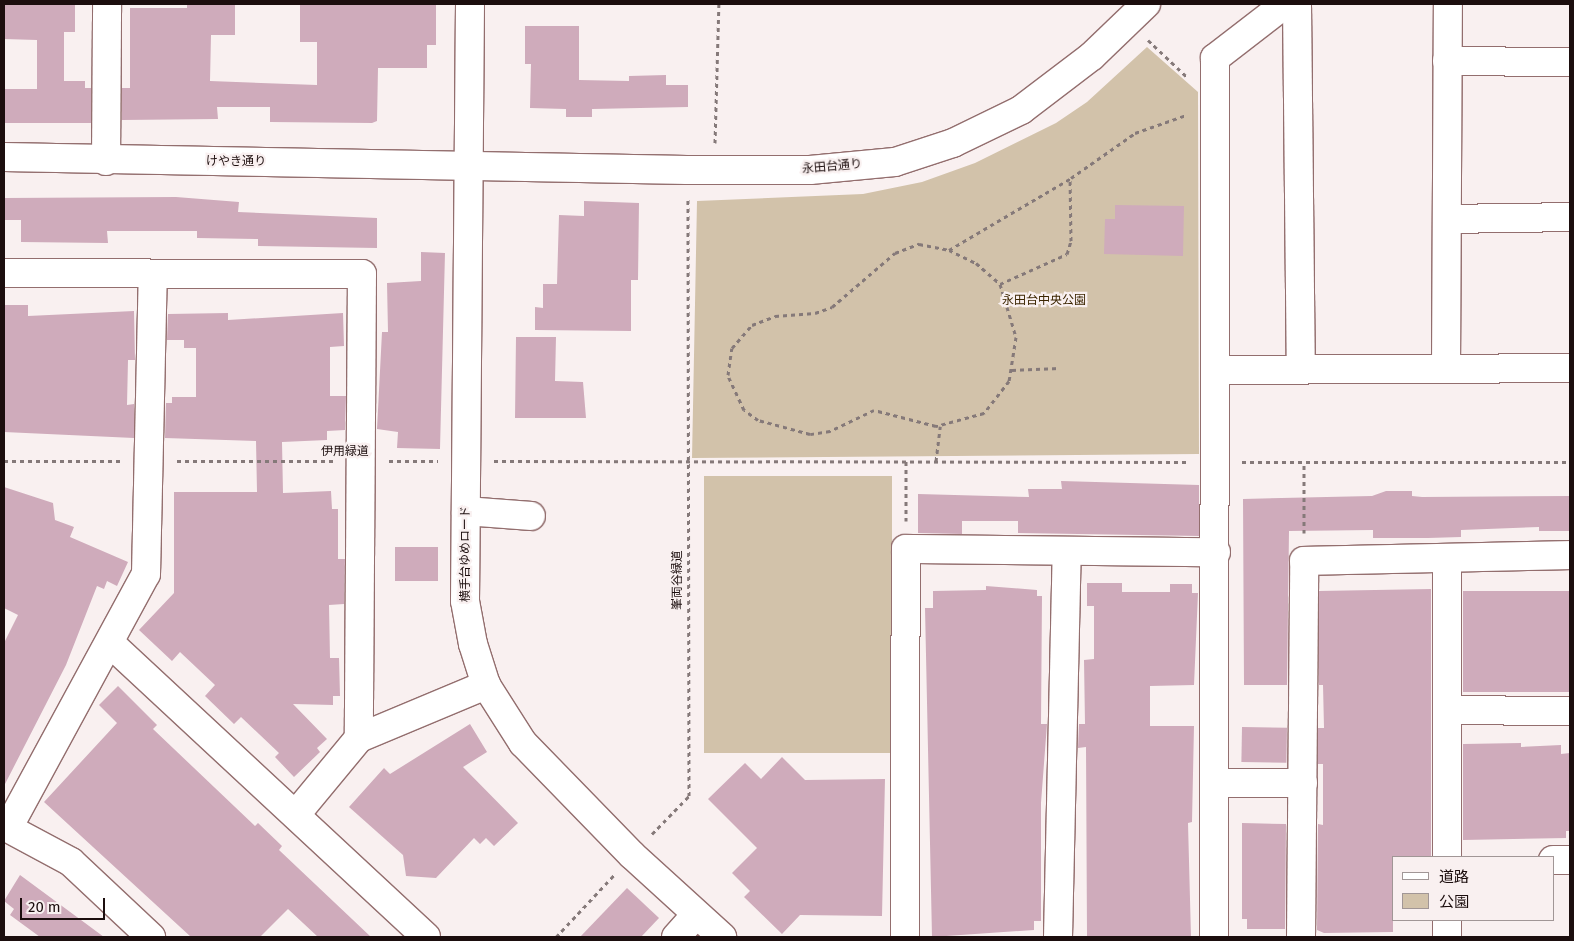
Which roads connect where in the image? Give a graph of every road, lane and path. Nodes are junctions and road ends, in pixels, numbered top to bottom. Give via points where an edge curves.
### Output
1 (107, 4) edge
2 (470, 4) edge
3 (719, 4) edge
4 (1146, 4) edge
5 (1285, 4) edge
6 (1296, 4) edge
7 (1448, 4) edge
8 (1140, 33) dead end
9 (1448, 61) junction
10 (1570, 62) edge
11 (1215, 109) junction
12 (715, 144) dead end
13 (4, 157) edge
14 (106, 161) junction
15 (468, 163) junction
16 (688, 170) junction
17 (1070, 178) junction
18 (1570, 217) edge
19 (1447, 219) junction
20 (949, 250) junction
21 (4, 273) edge
22 (153, 275) junction
23 (1000, 284) junction
24 (1060, 368) dead end
25 (1570, 368) edge
26 (1446, 369) junction
27 (1012, 370) junction
28 (1215, 370) junction
29 (1302, 370) junction
30 (940, 426) junction
31 (4, 461) edge
32 (148, 461) junction
33 (363, 461) junction
34 (467, 461) junction
35 (686, 461) junction
36 (906, 461) junction
37 (936, 461) junction
38 (1215, 462) junction
39 (1304, 462) junction
40 (1570, 462) edge
41 (466, 511) junction
42 (531, 516) dead end
43 (906, 549) junction
44 (1066, 551) junction
45 (1216, 552) junction
46 (1570, 555) edge
47 (1447, 559) junction
48 (1304, 561) junction
49 (111, 644) junction
50 (486, 685) junction
51 (1447, 710) junction
52 (1570, 711) edge
53 (359, 738) junction
54 (1215, 783) junction
55 (1303, 783) junction
56 (297, 813) junction
57 (6, 827) edge
58 (632, 855) junction
59 (1447, 856) edge
60 (1554, 860) edge
61 (1570, 860) edge
62 (696, 915) junction
63 (1447, 921) edge
64 (151, 937) edge
65 (426, 937) edge
66 (556, 937) edge
67 (676, 937) edge
68 (722, 937) edge
69 (905, 937) edge
70 (1058, 937) edge
71 (1214, 937) edge
72 (1301, 937) edge
73 (1447, 937) edge

1 - 14 street
2 - 15 street, 横手台ゆめロード
3 - 12 path
4 - 16 street, 永田台通り via 1092,56 1028,105 953,143 895,162 810,170
5 - 11 street via 1216,58
6 - 29 street
7 - 9 street
8 - 11 path
9 - 10 street
9 - 19 street
11 - 17 path via 1179,115 1135,133
11 - 28 street
13 - 14 street, けやき通り
14 - 15 street, けやき通り
15 - 16 street, 永田台通り
15 - 34 street, 横手台ゆめロード
16 - 35 path, 峯両谷緑道
17 - 20 path
17 - 23 path via 1071,241 1066,254
18 - 19 street
19 - 26 street
20 - 23 path via 976,263
20 - 30 path via 919,244 895,253 832,307 814,314 775,316 752,325 732,348 728,375 744,410 789,430 810,434 830,431 874,410 885,409
21 - 22 street
22 - 32 street
22 - 33 street via 362,274
23 - 27 path via 1016,337
24 - 27 path
25 - 26 street
26 - 29 street
27 - 30 path via 997,402 984,414
28 - 29 street
28 - 38 street
30 - 37 path
31 - 32 path, 伊用緑道
32 - 33 path, 伊用緑道
32 - 49 street via 146,574
33 - 34 path, 伊用緑道
33 - 53 street
34 - 35 path, 伊用緑道
34 - 41 street, 横手台ゆめロード
35 - 36 path, 伊用緑道
35 - 58 path, 峯両谷緑道 via 689,796
36 - 37 path, 伊用緑道
36 - 43 path
37 - 38 path, 伊用緑道
38 - 39 path, 伊用緑道
38 - 45 street
39 - 40 path, 伊用緑道
39 - 48 path
41 - 42 street
41 - 50 street, 横手台ゆめロード via 465,601
43 - 44 street
43 - 69 street
44 - 45 street
44 - 70 street
45 - 54 street
46 - 47 street
47 - 48 street
47 - 51 street
48 - 55 street
49 - 56 street
49 - 57 street
50 - 53 street
50 - 58 street, 横手台ゆめロード via 523,743
51 - 52 street
51 - 59 street
53 - 56 street
54 - 55 street
54 - 71 street
55 - 72 street
56 - 65 street
57 - 64 street via 71,862
58 - 62 street, 横手台ゆめロード
58 - 66 path, 峯両谷緑道
60 - 61 street
62 - 67 street
62 - 68 street, 横手台ゆめロード
63 - 73 street

